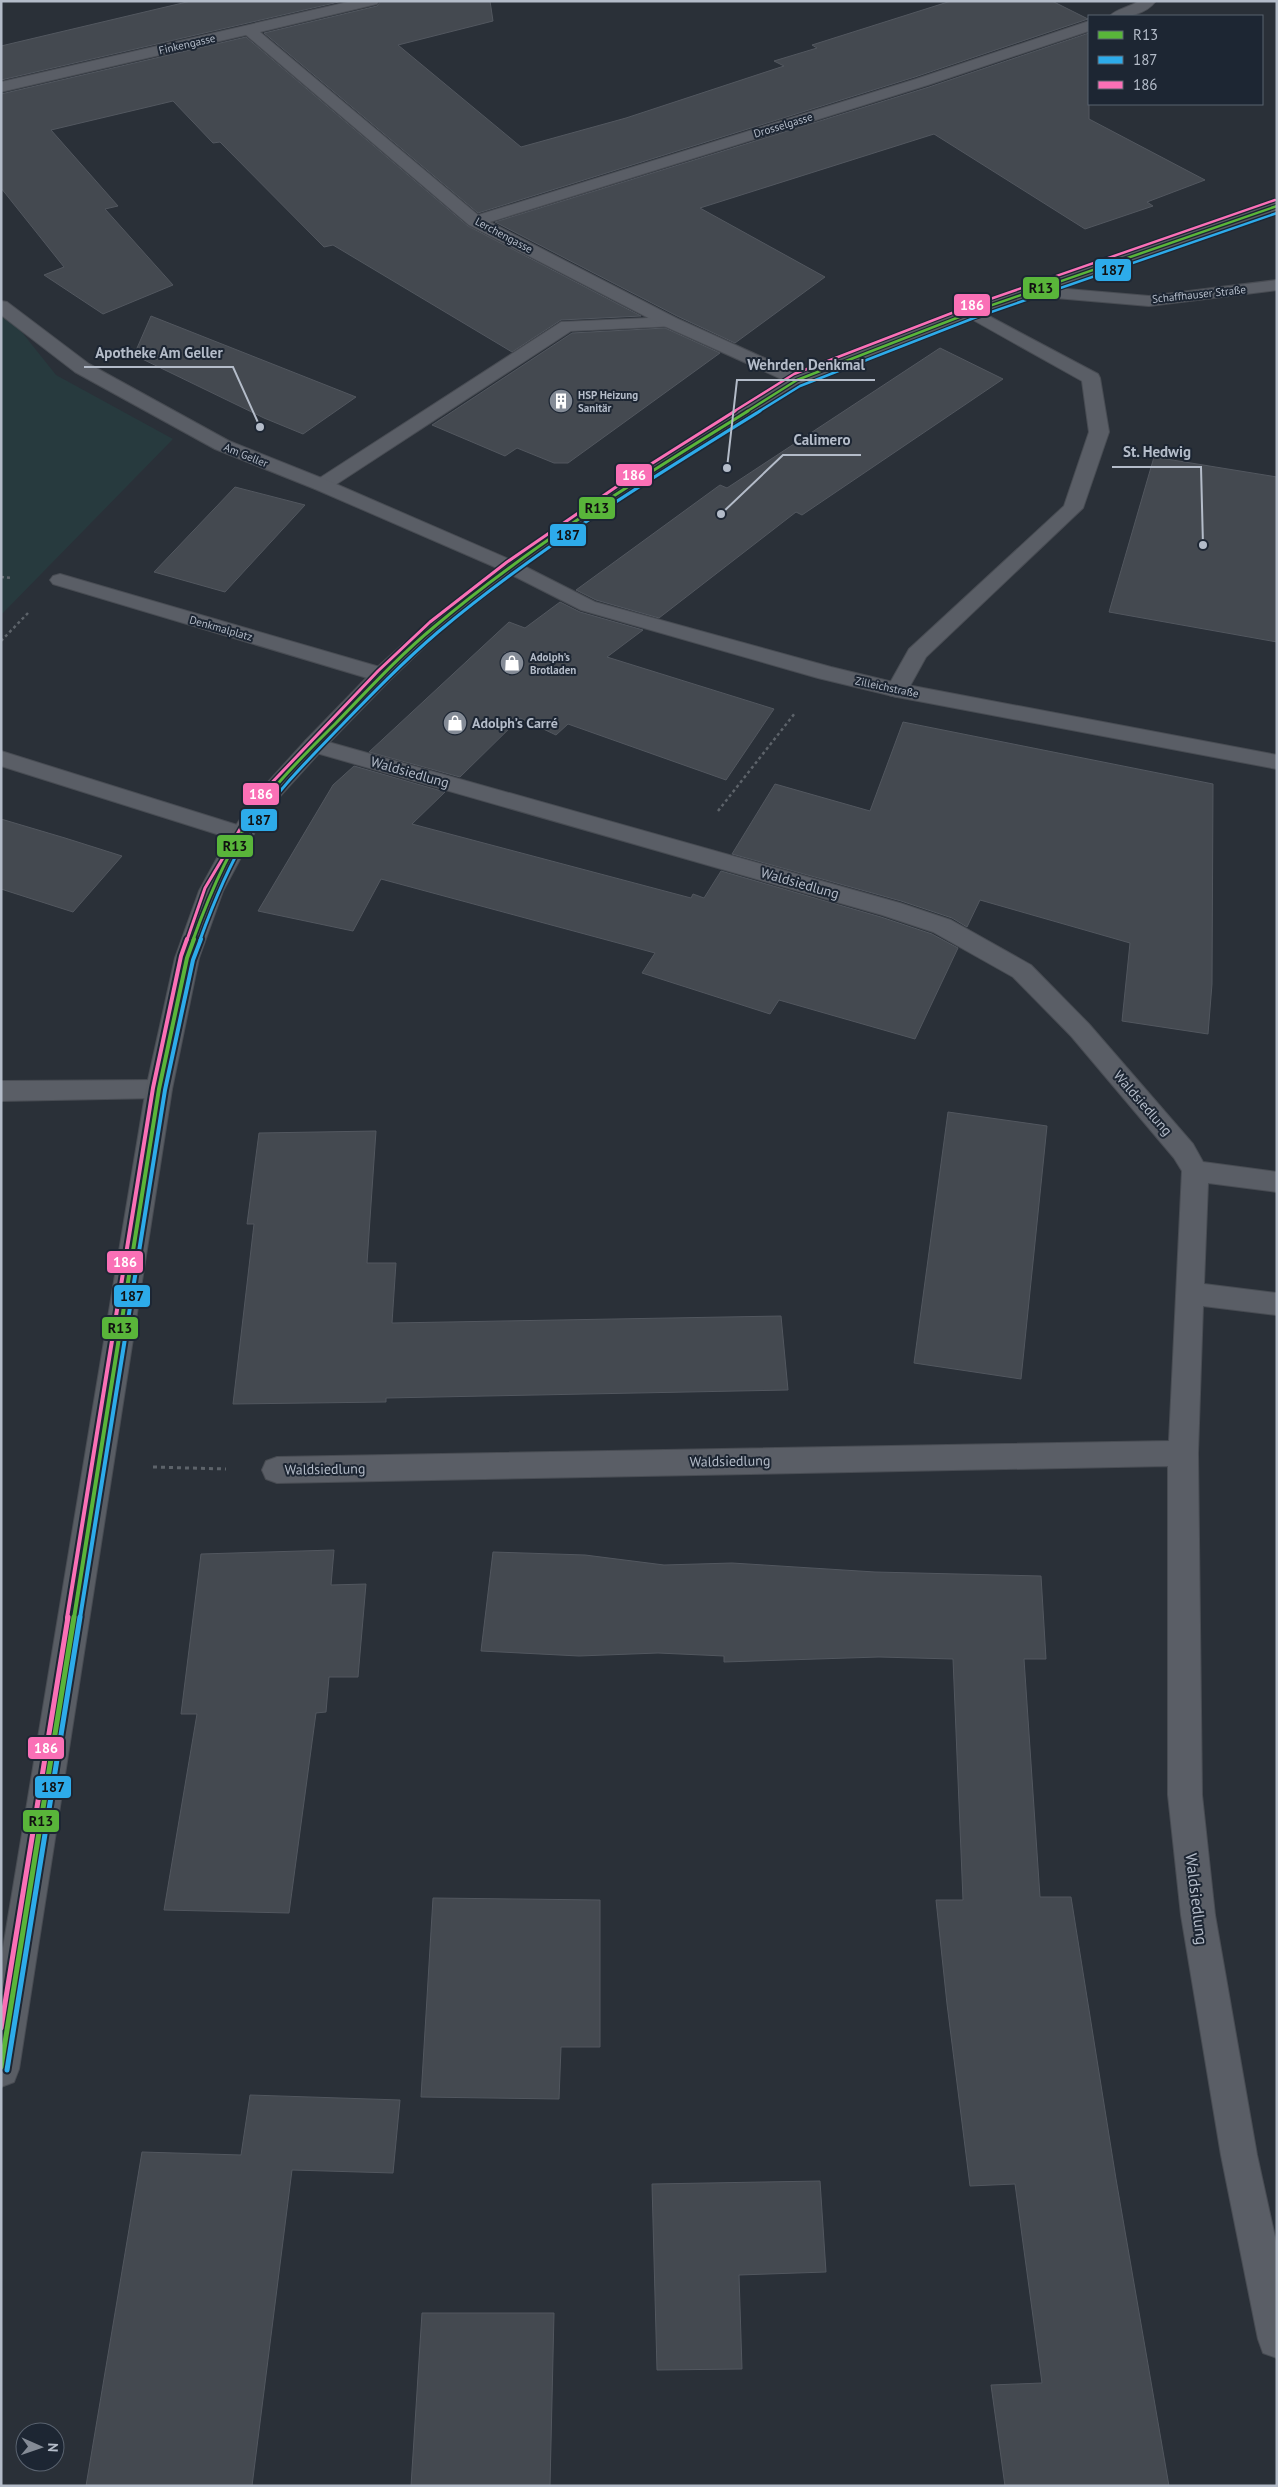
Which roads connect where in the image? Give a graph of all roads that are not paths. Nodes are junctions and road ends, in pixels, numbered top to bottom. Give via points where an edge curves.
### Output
1 (372, 1) edge
2 (1149, 1) edge
3 (1120, 15) edge
4 (1088, 26) edge
5 (249, 30) junction
6 (1, 87) edge
7 (1277, 206) edge
8 (475, 221) junction
9 (1277, 286) edge
10 (1032, 291) junction
11 (1, 306) edge
12 (972, 312) junction
13 (670, 322) junction
14 (797, 380) junction
15 (322, 485) junction
16 (511, 567) junction
17 (60, 580) dead end
18 (382, 675) junction
19 (897, 690) junction
20 (314, 745) junction
21 (1, 758) edge
22 (1277, 762) edge
23 (242, 834) junction
24 (159, 1090) junction
25 (1, 1091) edge
26 (1194, 1171) junction
27 (1277, 1182) edge
28 (1190, 1292) junction
29 (1277, 1304) edge
30 (1182, 1453) junction
31 (277, 1470) road end
32 (1, 2069) edge
33 (1277, 2339) edge

1 - 5 street, Finkengasse
2 - 3 street
4 - 8 street, Drosselgasse via 922,82
5 - 6 street, Finkengasse
5 - 8 street, Lerchengasse
7 - 10 street, Schaffhauser Straße
8 - 13 street, Lerchengasse
9 - 10 street, Schaffhauser Straße via 1149,300
10 - 12 street, Schaffhauser Straße
11 - 15 street, Am Geller via 91,372 222,445
12 - 14 street, Schaffhauser Straße
12 - 19 street via 1091,378 1099,432 1073,508 917,654
13 - 14 street, Lerchengasse
13 - 15 street via 567,326
14 - 16 street, Schaffhauser Straße via 636,480
15 - 16 street, Am Geller
16 - 18 street, Schaffhauser Straße via 434,628
16 - 19 street, Zilleichstraße via 588,606
17 - 18 street, Denkmalplatz
18 - 20 street, Schaffhauser Straße
19 - 22 street, Zilleichstraße
20 - 23 street, Schaffhauser Straße via 266,798
20 - 26 street, Waldsiedlung via 891,908 942,926 1022,971 1080,1030 1184,1150
21 - 23 street
23 - 24 street, Schaffhauser Straße via 211,891 187,958
24 - 25 street
24 - 32 street, Schaffhauser Straße
26 - 27 street
26 - 28 street, Waldsiedlung
28 - 29 street
28 - 30 street, Waldsiedlung
30 - 31 street, Waldsiedlung
30 - 33 street, Waldsiedlung via 1186,1804 1198,1915 1222,2059

